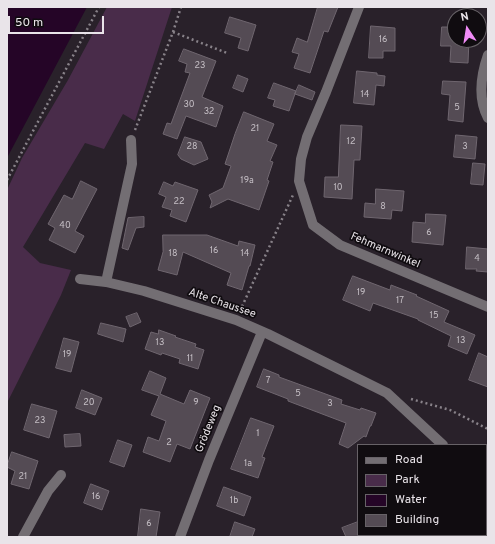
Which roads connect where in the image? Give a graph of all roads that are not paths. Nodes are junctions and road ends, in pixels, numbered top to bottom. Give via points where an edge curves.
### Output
1 (359, 7) edge
2 (488, 55) edge
3 (488, 118) edge
4 (131, 140) road end
5 (80, 279) dead end
6 (106, 282) junction
7 (488, 307) edge
8 (262, 332) junction
9 (441, 444) edge
10 (61, 476) dead end
11 (22, 537) edge
12 (180, 537) edge

1 - 7 street, Fehmarnwinkel via 307,137 301,159 300,181 313,225 340,245
2 - 3 street via 482,81 482,97
4 - 6 street via 132,164
5 - 6 street, Alte Chaussee
6 - 8 street, Alte Chaussee via 144,290 236,320
8 - 9 street, Alte Chaussee via 387,392
8 - 12 street, Grödeweg
10 - 11 street via 48,492

